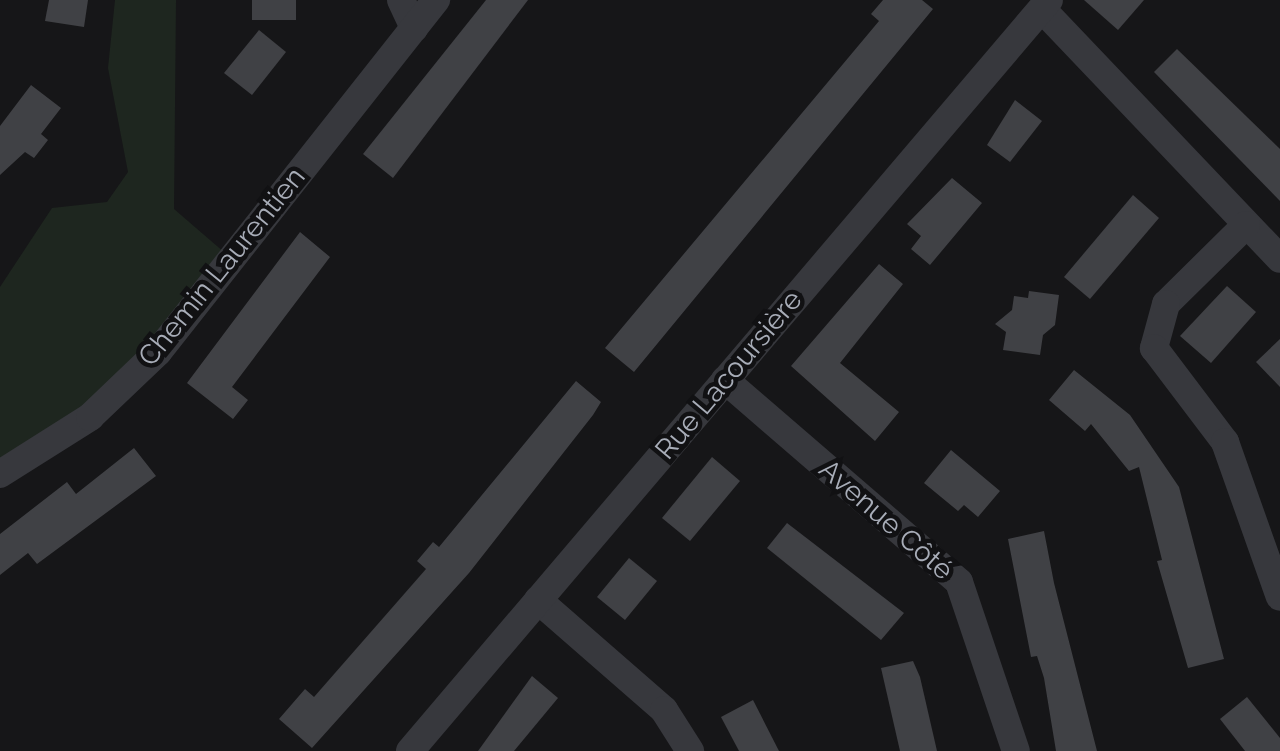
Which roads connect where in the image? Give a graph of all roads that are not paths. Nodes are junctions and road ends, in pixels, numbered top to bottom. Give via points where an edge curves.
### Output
1 (401, 0) edge
2 (436, 0) edge
3 (1045, 4) edge
4 (414, 28) junction
5 (1246, 225) junction
6 (1280, 259) edge
7 (725, 380) junction
8 (0, 474) edge
9 (1280, 597) edge
10 (538, 600) junction
11 (410, 751) edge
12 (690, 751) edge
13 (1016, 751) edge

1 - 4 street
2 - 4 street, Chemin Laurentien
3 - 5 street
3 - 7 street, Rue Lacoursière
4 - 8 street, Chemin Laurentien via 158,352 90,417
5 - 6 street
5 - 9 street via 1166,304 1154,348 1224,442
7 - 10 street, Rue Lacoursière
7 - 13 street, Avenue Côté via 959,582
10 - 11 street, Rue Lacoursière
10 - 12 street via 664,710

